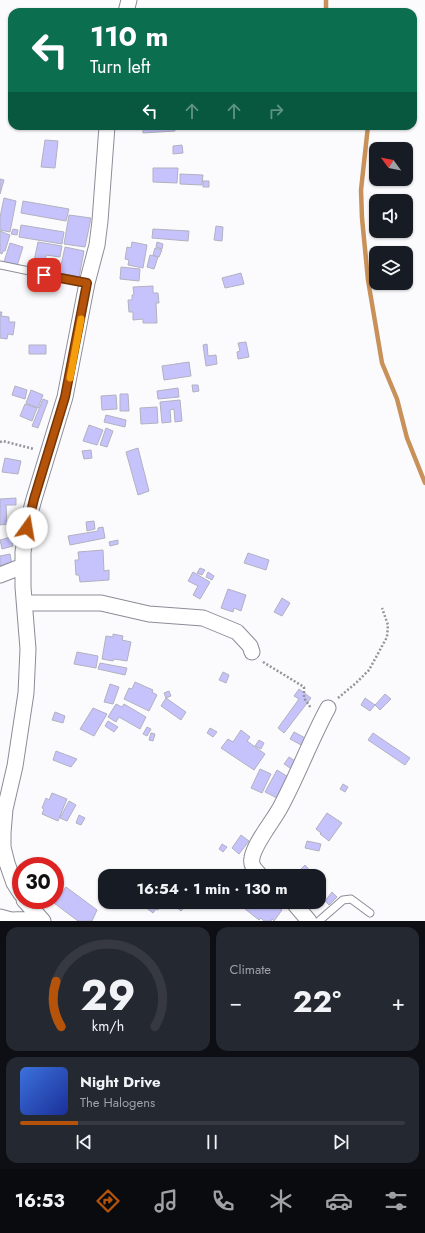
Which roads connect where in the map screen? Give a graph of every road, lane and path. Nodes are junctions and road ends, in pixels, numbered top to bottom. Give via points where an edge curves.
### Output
1 (107, 130) edge
2 (0, 266) edge
3 (87, 283) junction
4 (0, 442) edge
5 (49, 453) junction
6 (23, 566) junction
7 (0, 575) edge
8 (25, 603) junction
9 (382, 608) dead end
10 (252, 652) joint
11 (327, 710) junction
12 (255, 869) edge
13 (12, 877) edge
14 (32, 909) edge
15 (299, 909) edge
16 (370, 913) dead end
17 (0, 917) edge
18 (42, 920) edge
19 (309, 921) edge
20 (319, 921) edge

1 - 3 street via 97,246
2 - 3 lane
3 - 5 street via 65,397
4 - 5 path
5 - 6 street via 28,521
6 - 7 street
6 - 8 street
8 - 10 street via 101,603 149,614 203,618 237,632
8 - 13 street via 28,649 26,693 2,833
9 - 11 path via 388,625 387,636 369,670
10 - 11 path via 262,662 303,685 304,698 309,707
11 - 12 street via 296,779 256,847 252,857 252,865
14 - 18 street
15 - 19 street
16 - 20 lane via 351,899 343,900
17 - 18 street via 11,920

